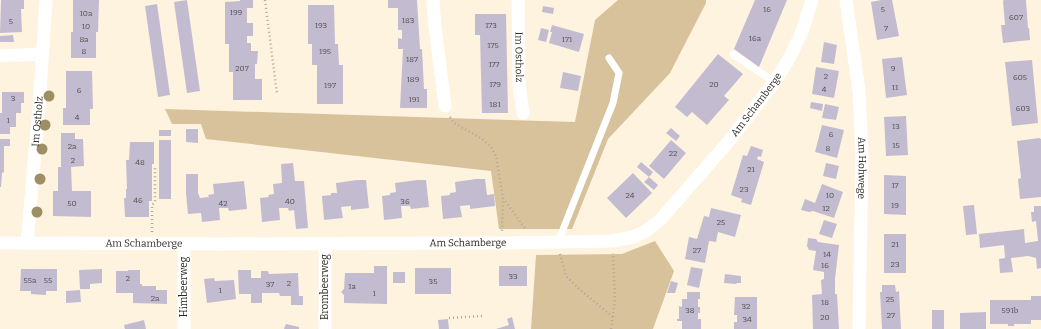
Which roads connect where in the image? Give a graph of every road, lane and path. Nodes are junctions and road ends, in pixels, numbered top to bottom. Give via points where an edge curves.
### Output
1 (46, 0) edge
2 (265, 0) edge
3 (433, 0) edge
4 (518, 0) edge
5 (812, 0) edge
6 (844, 2) edge
7 (42, 54) junction
8 (734, 54) dead end
9 (0, 56) edge
10 (609, 58) dead end
11 (774, 82) junction
12 (277, 94) dead end
13 (445, 106) joint
14 (523, 113) dead end
15 (155, 167) dead end
16 (503, 198) junction
17 (612, 241) junction
18 (535, 242) junction
19 (558, 242) junction
20 (0, 243) edge
21 (502, 243) junction
22 (27, 244) junction
23 (152, 244) junction
24 (184, 244) junction
25 (325, 244) junction
26 (482, 316) dead end
27 (613, 317) junction
28 (449, 318) dead end
29 (184, 329) edge
30 (325, 329) edge
31 (611, 329) edge
32 (859, 329) edge

1 - 7 street, Im Ostholz
2 - 12 path
3 - 13 street
4 - 14 street, Im Ostholz via 519,84
5 - 11 street, Am Schamberge via 802,32
6 - 32 street, Am Hohwege via 859,91 862,155
7 - 9 street
7 - 22 street, Im Ostholz
8 - 11 lane
10 - 19 lane via 619,73 613,103
11 - 17 street, Am Schamberge via 730,140 660,220 646,231
13 - 16 path via 454,123 491,146 496,156
15 - 23 path
16 - 18 path
16 - 21 path
17 - 19 street, Am Schamberge
17 - 27 path via 615,300
18 - 19 street, Am Schamberge
18 - 21 street, Am Schamberge
19 - 27 path via 566,276
20 - 22 street, Am Schamberge
21 - 25 street, Am Schamberge
22 - 23 street, Am Schamberge
23 - 24 street, Am Schamberge
24 - 25 street, Am Schamberge
24 - 29 street, Himbeerweg
25 - 30 street, Brombeerweg
26 - 28 path
27 - 31 path

